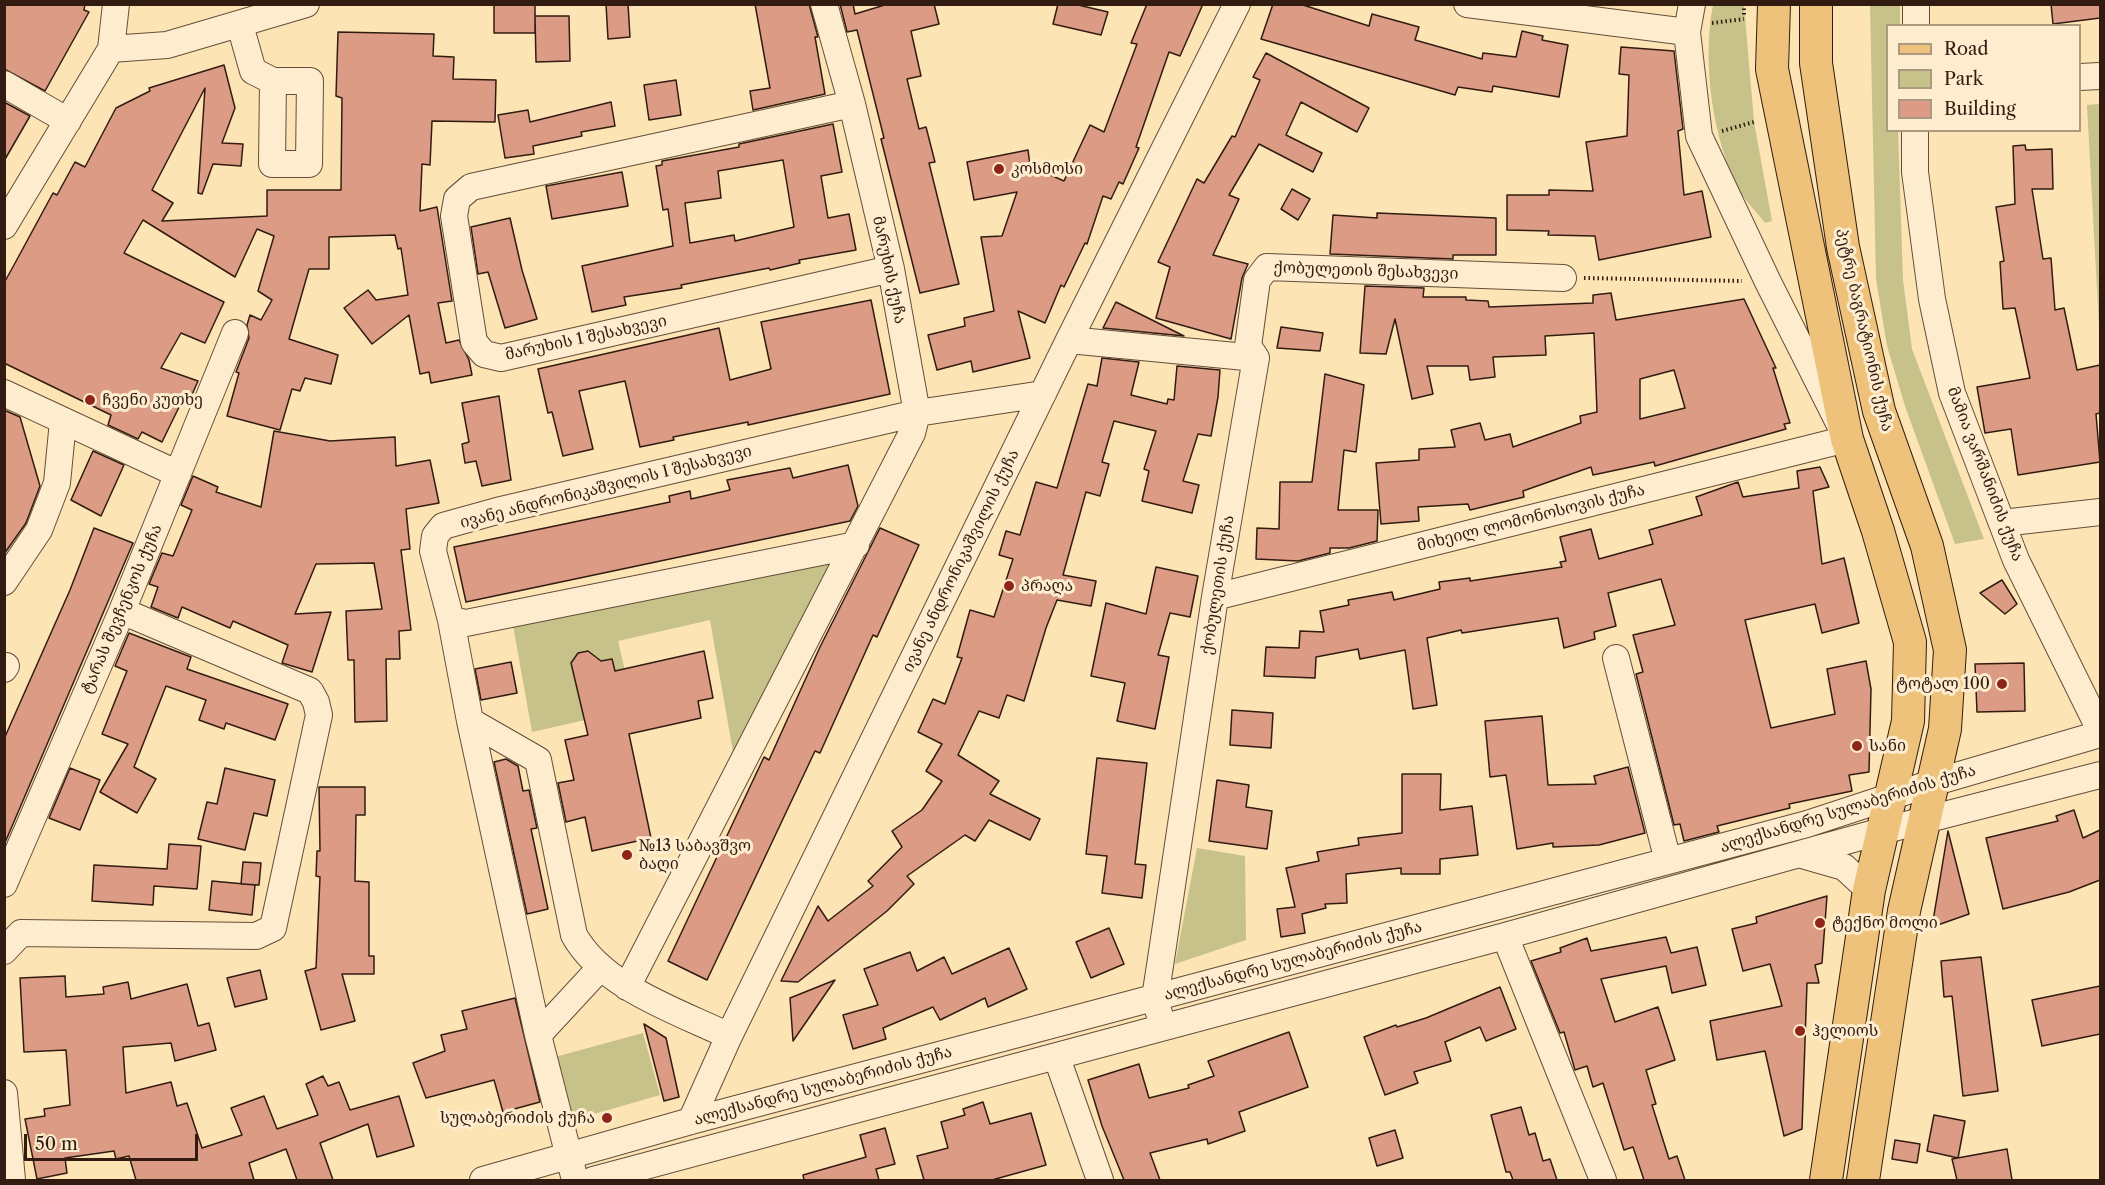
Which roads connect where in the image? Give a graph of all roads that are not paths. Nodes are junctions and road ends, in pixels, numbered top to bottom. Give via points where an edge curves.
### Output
1 (116, 4) edge
2 (824, 4) edge
3 (1237, 4) edge
4 (1467, 4) edge
5 (1692, 4) edge
6 (1774, 4) edge
7 (1816, 4) edge
8 (1916, 4) edge
9 (296, 6) edge
10 (1916, 24) edge
11 (240, 25) junction
12 (1698, 28) junction
13 (111, 50) junction
14 (2100, 76) edge
15 (2081, 77) edge
16 (273, 81) dead end
17 (4, 84) edge
18 (852, 104) junction
19 (68, 121) junction
20 (1915, 132) edge
21 (4, 226) edge
22 (891, 269) junction
23 (1563, 278) road end
24 (235, 333) dead end
25 (1069, 340) junction
26 (1256, 358) junction
27 (4, 393) edge
28 (1042, 394) junction
29 (917, 413) junction
30 (63, 421) junction
31 (1847, 439) junction
32 (178, 474) junction
33 (2100, 512) edge
34 (2002, 523) junction
35 (856, 545) junction
36 (4, 582) edge
37 (1215, 597) junction
38 (122, 611) junction
39 (451, 620) junction
40 (1616, 658) dead end
41 (471, 721) junction
42 (2100, 732) edge
43 (2100, 775) edge
44 (1932, 783) junction
45 (1891, 797) junction
46 (1924, 819) junction
47 (1882, 831) junction
48 (1798, 854) junction
49 (1668, 861) junction
50 (4, 884) edge
51 (1869, 890) junction
52 (1505, 936) junction
53 (4, 951) edge
54 (600, 968) junction
55 (627, 987) junction
56 (1155, 998) junction
57 (1164, 1029) junction
58 (538, 1035) junction
59 (729, 1036) junction
60 (1057, 1058) junction
61 (4, 1093) edge
62 (691, 1121) junction
63 (571, 1169) edge
64 (12, 1180) edge
65 (483, 1180) edge
66 (594, 1180) edge
67 (1100, 1180) edge
68 (1603, 1180) edge
69 (1826, 1180) edge
70 (1863, 1180) edge

1 - 13 street
2 - 18 street, მარუხის ქუჩა
3 - 25 street, ივანე ანდრონიკაშვილის ქუჩა
4 - 12 street
5 - 12 street
6 - 31 main road via 1772,69
7 - 44 main road, პეტრე ბაგრატიონის ქუჩა via 1816,63 1843,247 1879,411 1927,546 1950,650 1945,729
8 - 10 street
9 - 11 street
11 - 13 street via 166,45
11 - 16 street via 253,71
12 - 31 street via 1699,136
13 - 19 street
14 - 15 street
17 - 19 street
18 - 22 street, მარუხის ქუჩა
18 - 22 street, მარუხის 1 შესახვევი via 471,187 457,199 454,216 474,342 484,354 501,358
19 - 21 street
20 - 34 street, მამია ვარშანიძის ქუჩა via 1915,172 1930,287 1952,393
22 - 29 street, მარუხის ქუჩა
23 - 26 street, ქობულეთის შესახვევი via 1267,267 1257,280 1248,346
24 - 32 street, ტარას შევჩენკოს ქუჩა
25 - 26 street
25 - 28 street, ივანე ანდრონიკაშვილის ქუჩა
26 - 37 street, ქობულეთის ქუჩა
27 - 30 street
28 - 29 street
28 - 59 street, ივანე ანდრონიკაშვილის ქუჩა
29 - 35 street via 912,433
29 - 39 street, ივანე ანდრონიკაშვილის I შესახვევი via 443,526 435,536 433,551
30 - 32 street
30 - 36 street via 57,483 39,530
31 - 37 street, მიხეილ ლომონოსოვის ქუჩა
31 - 45 main road via 1910,642 1908,721
32 - 38 street, ტარას შევჩენკოს ქუჩა
33 - 34 street
34 - 42 street, მამია ვარშანიძის ქუჩა via 2016,560
35 - 39 street via 466,623
35 - 55 street
37 - 56 street, ქობულეთის ქუჩა
38 - 50 street, ტარას შევჩენკოს ქუჩა
38 - 53 street via 310,691 316,702 319,715 273,928 256,936 21,933
39 - 41 street
40 - 49 street
41 - 54 street via 538,760 574,935
41 - 58 street
42 - 44 street, ალექსანდრე სულაბერიძის ქუჩა
43 - 46 street, ალექსანდრე სულაბერიძის ქუჩა
44 - 45 street, ალექსანდრე სულაბერიძის ქუჩა
44 - 46 main road, პეტრე ბაგრატიონის ქუჩა
45 - 47 main road
45 - 49 street, ალექსანდრე სულაბერიძის ქუჩა
46 - 47 street, ალექსანდრე სულაბერიძის ქუჩა
46 - 70 main road, პეტრე ბაგრატიონის ქუჩა via 1904,911
47 - 48 street, ალექსანდრე სულაბერიძის ქუჩა
47 - 51 main road
48 - 51 street via 1845,867
48 - 52 street, ალექსანდრე სულაბერიძის ქუჩა
49 - 56 street, ალექსანდრე სულაბერიძის ქუჩა
51 - 69 main road
52 - 57 street, ალექსანდრე სულაბერიძის ქუჩა
52 - 68 street
54 - 55 street
54 - 58 street
55 - 59 street
56 - 57 street
56 - 62 street, ალექსანდრე სულაბერიძის ქუჩა
57 - 60 street, ალექსანდრე სულაბერიძის ქუჩა
58 - 63 street
59 - 62 street, ივანე ანდრონიკაშვილის ქუჩა
60 - 66 street, ალექსანდრე სულაბერიძის ქუჩა
60 - 67 street
61 - 64 street
62 - 63 street, ალექსანდრე სულაბერიძის ქუჩა
63 - 65 street, ალექსანდრე სულაბერიძის ქუჩა

